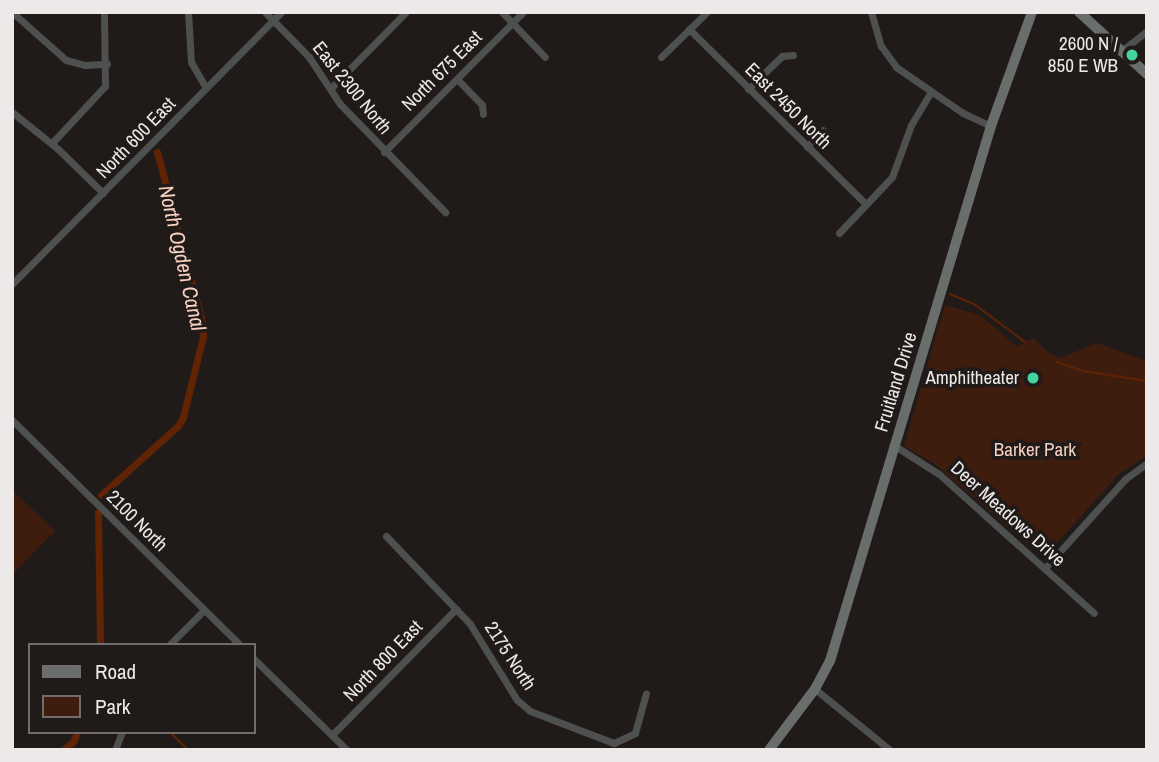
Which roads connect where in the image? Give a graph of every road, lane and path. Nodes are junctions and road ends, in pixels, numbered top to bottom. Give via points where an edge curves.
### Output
1 (12, 12) edge
2 (104, 12) edge
3 (188, 12) edge
4 (265, 12) edge
5 (281, 12) edge
6 (406, 12) edge
7 (502, 12) edge
8 (523, 12) edge
9 (707, 12) edge
10 (871, 12) edge
11 (1032, 12) edge
12 (1079, 12) edge
13 (273, 20) junction
14 (512, 23) junction
15 (689, 29) junction
16 (1147, 31) edge
17 (1120, 52) junction
18 (793, 55) dead end
19 (545, 57) dead end
20 (661, 57) dead end
21 (107, 64) junction
22 (1147, 74) edge
23 (457, 79) junction
24 (206, 88) junction
25 (331, 88) junction
26 (748, 89) junction
27 (931, 92) junction
28 (12, 113) edge
29 (483, 114) dead end
30 (991, 126) junction
31 (823, 130) dead end
32 (52, 144) junction
33 (807, 147) junction
34 (384, 152) junction
35 (103, 193) junction
36 (866, 204) junction
37 (445, 212) dead end
38 (839, 233) dead end
39 (12, 284) edge
40 (12, 420) edge
41 (895, 446) junction
42 (1147, 463) edge
43 (386, 536) dead end
44 (1045, 568) junction
45 (456, 609) junction
46 (204, 610) junction
47 (1094, 613) dead end
48 (171, 643) edge
49 (238, 643) edge
50 (256, 661) edge
51 (815, 688) junction
52 (646, 694) dead end
53 (332, 735) junction
54 (347, 750) edge
55 (769, 750) edge
56 (890, 750) edge

1 - 21 street via 66,60
2 - 21 street
3 - 24 street via 191,62
4 - 13 street, East 2300 North
5 - 13 street, North 600 East
6 - 25 street
7 - 14 street
8 - 14 street, North 675 East
9 - 15 street
10 - 27 street via 881,46 896,67
11 - 30 street, Fruitland Drive
12 - 17 street
13 - 24 street, North 600 East
13 - 25 street, East 2300 North
14 - 19 street
14 - 23 street, North 675 East
15 - 20 street
15 - 26 street, East 2450 North
16 - 17 street
17 - 22 street
18 - 26 street via 782,56
21 - 32 street via 105,86
23 - 29 street via 482,105
23 - 34 street, North 675 East
24 - 35 street, North 600 East
25 - 34 street, East 2300 North
26 - 33 street, East 2450 North
27 - 30 street
27 - 36 street via 911,125 892,177
28 - 32 street
30 - 41 street, Fruitland Drive
31 - 33 street
32 - 35 street
33 - 36 street, East 2450 North
34 - 37 street, East 2300 North
35 - 39 street, North 600 East
36 - 38 street
40 - 46 street, 2100 North
41 - 44 street, Deer Meadows Drive via 939,474
41 - 51 street, Fruitland Drive via 830,661
42 - 44 street via 1125,479
43 - 45 street, 2175 North
44 - 47 street, Deer Meadows Drive
45 - 52 street, 2175 North via 517,700 544,718 614,743 635,733
45 - 53 street, North 800 East
46 - 48 street
46 - 49 street, 2100 North
50 - 53 street
51 - 55 street, Fruitland Drive
51 - 56 street
53 - 54 street

